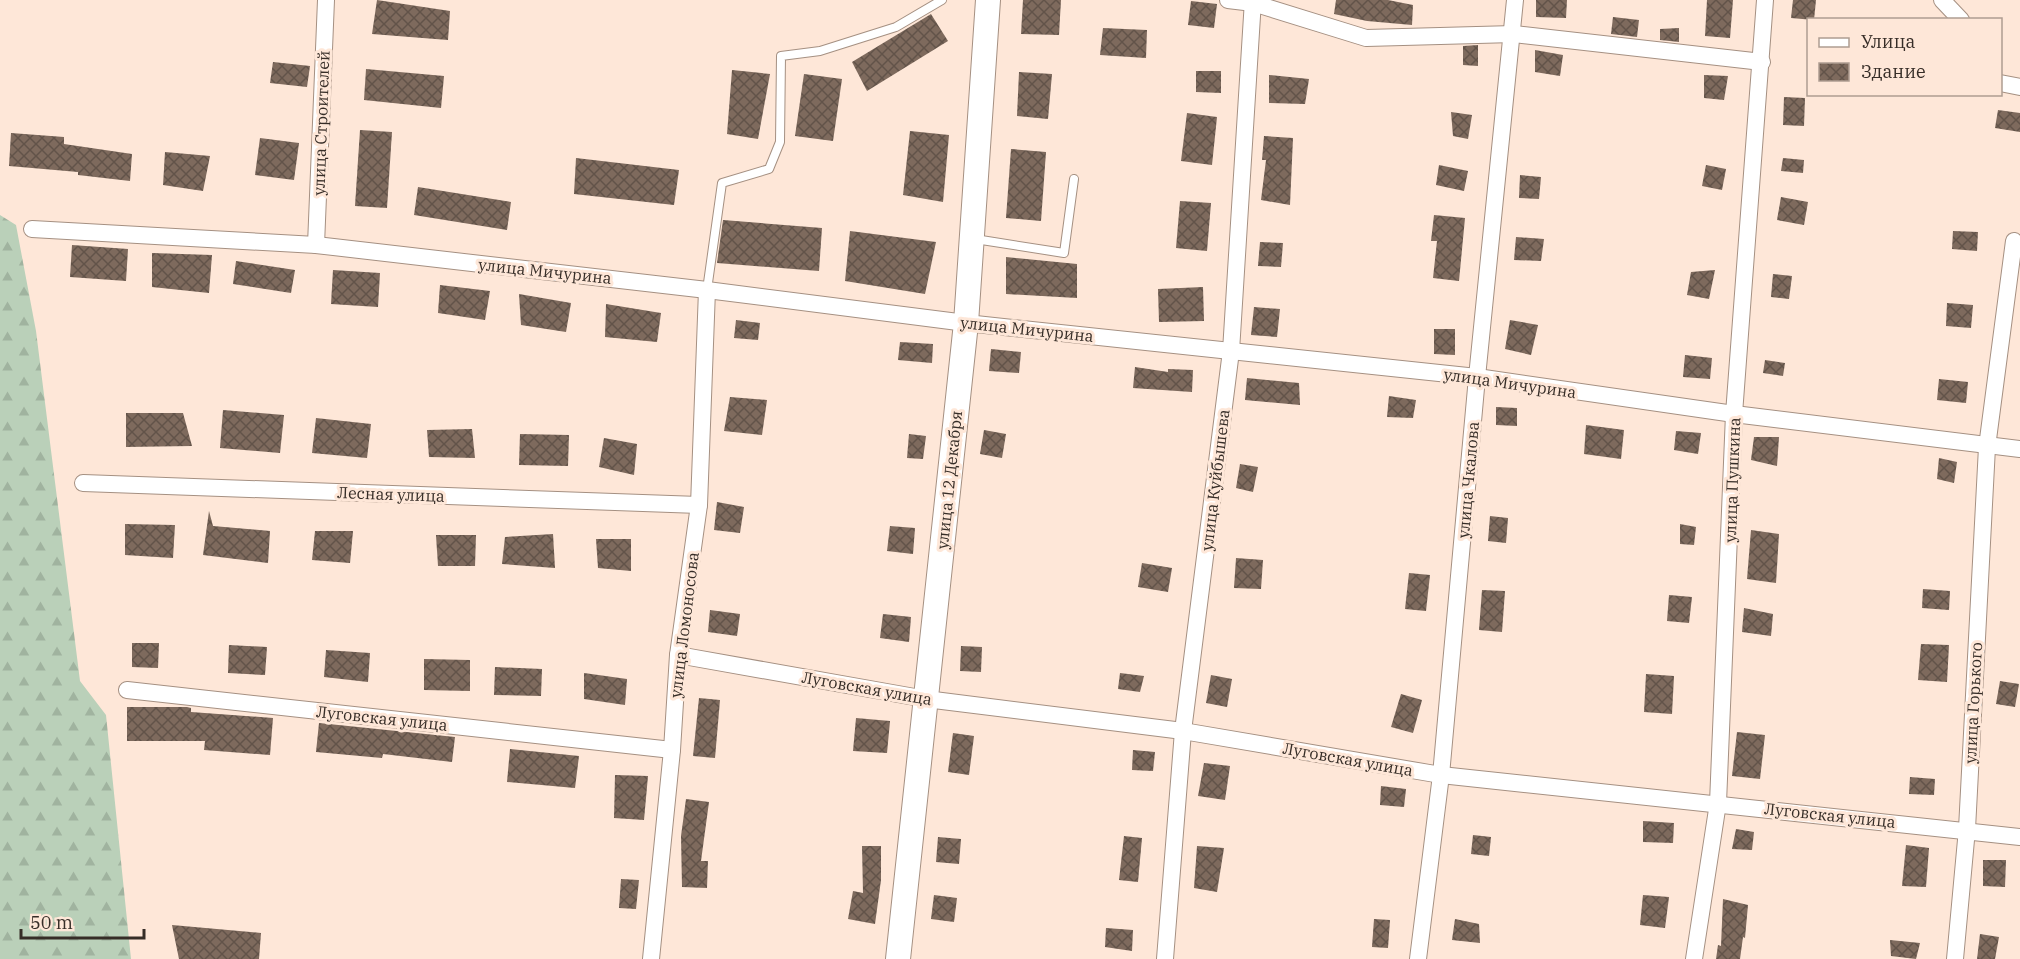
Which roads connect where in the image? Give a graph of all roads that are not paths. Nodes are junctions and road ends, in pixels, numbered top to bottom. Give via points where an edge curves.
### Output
1 (326, 0) edge
2 (942, 0) edge
3 (988, 0) edge
4 (1228, 0) edge
5 (1515, 0) edge
6 (1765, 0) edge
7 (1942, 0) edge
8 (1253, 2) edge
9 (1959, 18) edge
10 (1514, 34) junction
11 (1762, 62) junction
12 (2002, 83) edge
13 (2020, 87) edge
14 (1074, 179) dead end
15 (32, 229) dead end
16 (971, 239) junction
17 (2014, 241) dead end
18 (316, 245) junction
19 (707, 290) junction
20 (966, 323) junction
21 (1231, 351) junction
22 (1477, 377) junction
23 (1734, 414) junction
24 (1987, 447) junction
25 (2020, 449) edge
26 (83, 483) dead end
27 (699, 505) junction
28 (678, 655) junction
29 (127, 690) dead end
30 (926, 699) junction
31 (1183, 730) junction
32 (672, 750) junction
33 (1441, 774) junction
34 (1718, 803) junction
35 (1967, 829) junction
36 (2020, 837) edge
37 (651, 959) edge
38 (898, 959) edge
39 (1165, 959) edge
40 (1418, 959) edge
41 (1694, 959) edge
42 (1955, 959) edge

1 - 18 street, улица Строителей
2 - 19 lane via 896,27 820,51 781,56 780,142 769,169 722,183
3 - 16 street, улица 12 Декабря
4 - 8 street
5 - 10 street, улица Чкалова
6 - 11 street, улица Пушкина
7 - 9 street
8 - 10 street via 1366,38
8 - 21 street, улица Куйбышева
10 - 11 street
10 - 22 street, улица Чкалова
11 - 23 street, улица Пушкина
12 - 13 street
14 - 16 lane via 1064,253
15 - 18 street, улица Мичурина
16 - 20 street, улица 12 Декабря
17 - 24 street, улица Горького
18 - 19 street, улица Мичурина
19 - 20 street, улица Мичурина
19 - 27 street, улица Ломоносова
20 - 21 street, улица Мичурина
20 - 30 street, улица 12 Декабря
21 - 22 street, улица Мичурина
21 - 31 street, улица Куйбышева
22 - 23 street, улица Мичурина
22 - 33 street, улица Чкалова
23 - 24 street, улица Мичурина
23 - 34 street, улица Пушкина
24 - 25 street, улица Мичурина
24 - 35 street, улица Горького
26 - 27 street, Лесная улица
27 - 28 street, улица Ломоносова
28 - 30 street, Луговская улица
28 - 32 street, улица Ломоносова
29 - 32 street, Луговская улица
30 - 31 street, Луговская улица
30 - 38 street, улица 12 Декабря
31 - 33 street, Луговская улица
31 - 39 street, улица Куйбышева
32 - 37 street, улица Ломоносова
33 - 34 street, Луговская улица
33 - 40 street, улица Чкалова
34 - 35 street, Луговская улица
34 - 41 street, улица Пушкина
35 - 36 street, Луговская улица
35 - 42 street, улица Горького

